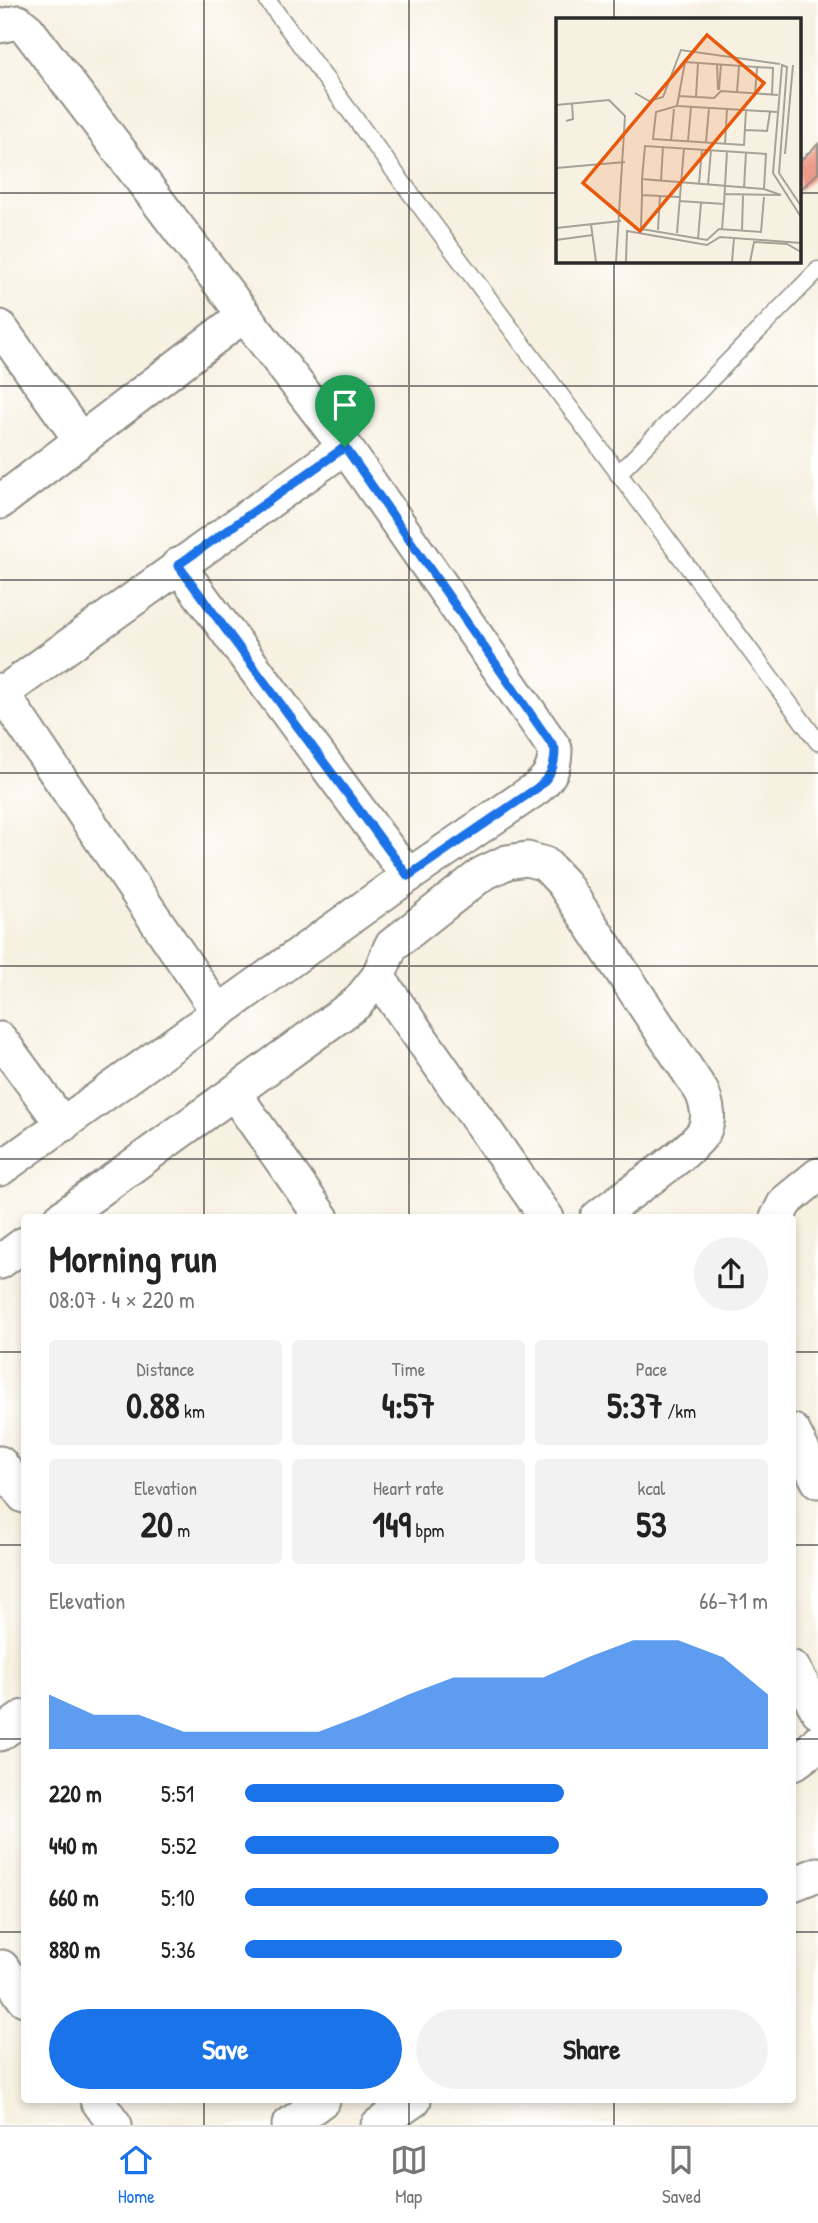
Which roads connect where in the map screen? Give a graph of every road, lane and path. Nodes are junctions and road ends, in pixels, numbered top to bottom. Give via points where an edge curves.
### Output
1 (267, 0) edge
2 (0, 26) edge
3 (818, 270) edge
4 (244, 315) junction
5 (0, 327) edge
6 (80, 439) junction
7 (345, 447) junction
8 (618, 474) junction
9 (0, 502) edge
10 (178, 565) junction
11 (1, 693) edge
12 (818, 742) edge
13 (408, 876) junction
14 (378, 977) junction
15 (218, 1012) junction
16 (0, 1039) edge
17 (234, 1093) junction
18 (63, 1125) junction
19 (0, 1169) edge
20 (818, 1175) edge
21 (70, 1214) edge
22 (319, 1214) edge
23 (544, 1214) edge
24 (602, 1214) edge
25 (779, 1214) edge
26 (21, 1246) edge
27 (0, 1262) edge
28 (796, 1438) edge
29 (0, 1463) edge
30 (818, 1481) edge
31 (21, 1492) edge
32 (796, 1673) edge
33 (818, 1711) edge
34 (21, 1719) edge
35 (0, 1734) edge
36 (818, 1741) edge
37 (796, 1762) edge
38 (818, 1874) edge
39 (796, 1883) edge
40 (9, 1962) edge
41 (21, 1992) edge
42 (99, 2103) edge
43 (319, 2103) edge
44 (410, 2103) edge
45 (115, 2125) edge
46 (289, 2125) edge
47 (378, 2125) edge

1 - 8 lane
2 - 4 street via 18,22 28,30
3 - 8 lane
4 - 6 street
4 - 7 street
5 - 6 street
6 - 9 street
7 - 10 street
7 - 13 street via 555,749 555,765 537,788
8 - 12 lane
10 - 11 street
10 - 13 street
11 - 15 street
13 - 15 street
14 - 17 street via 357,1003
14 - 23 street
14 - 24 street via 391,946 481,874 507,862 527,859 545,864 702,1092 709,1110 703,1132 689,1146
15 - 18 street
16 - 18 street
17 - 21 street
17 - 22 street
18 - 19 street
20 - 25 street via 785,1202
26 - 27 street
28 - 30 street
29 - 31 street
32 - 33 street
34 - 35 street
36 - 37 street
38 - 39 street
40 - 41 street
42 - 45 street
43 - 46 street
44 - 47 street

